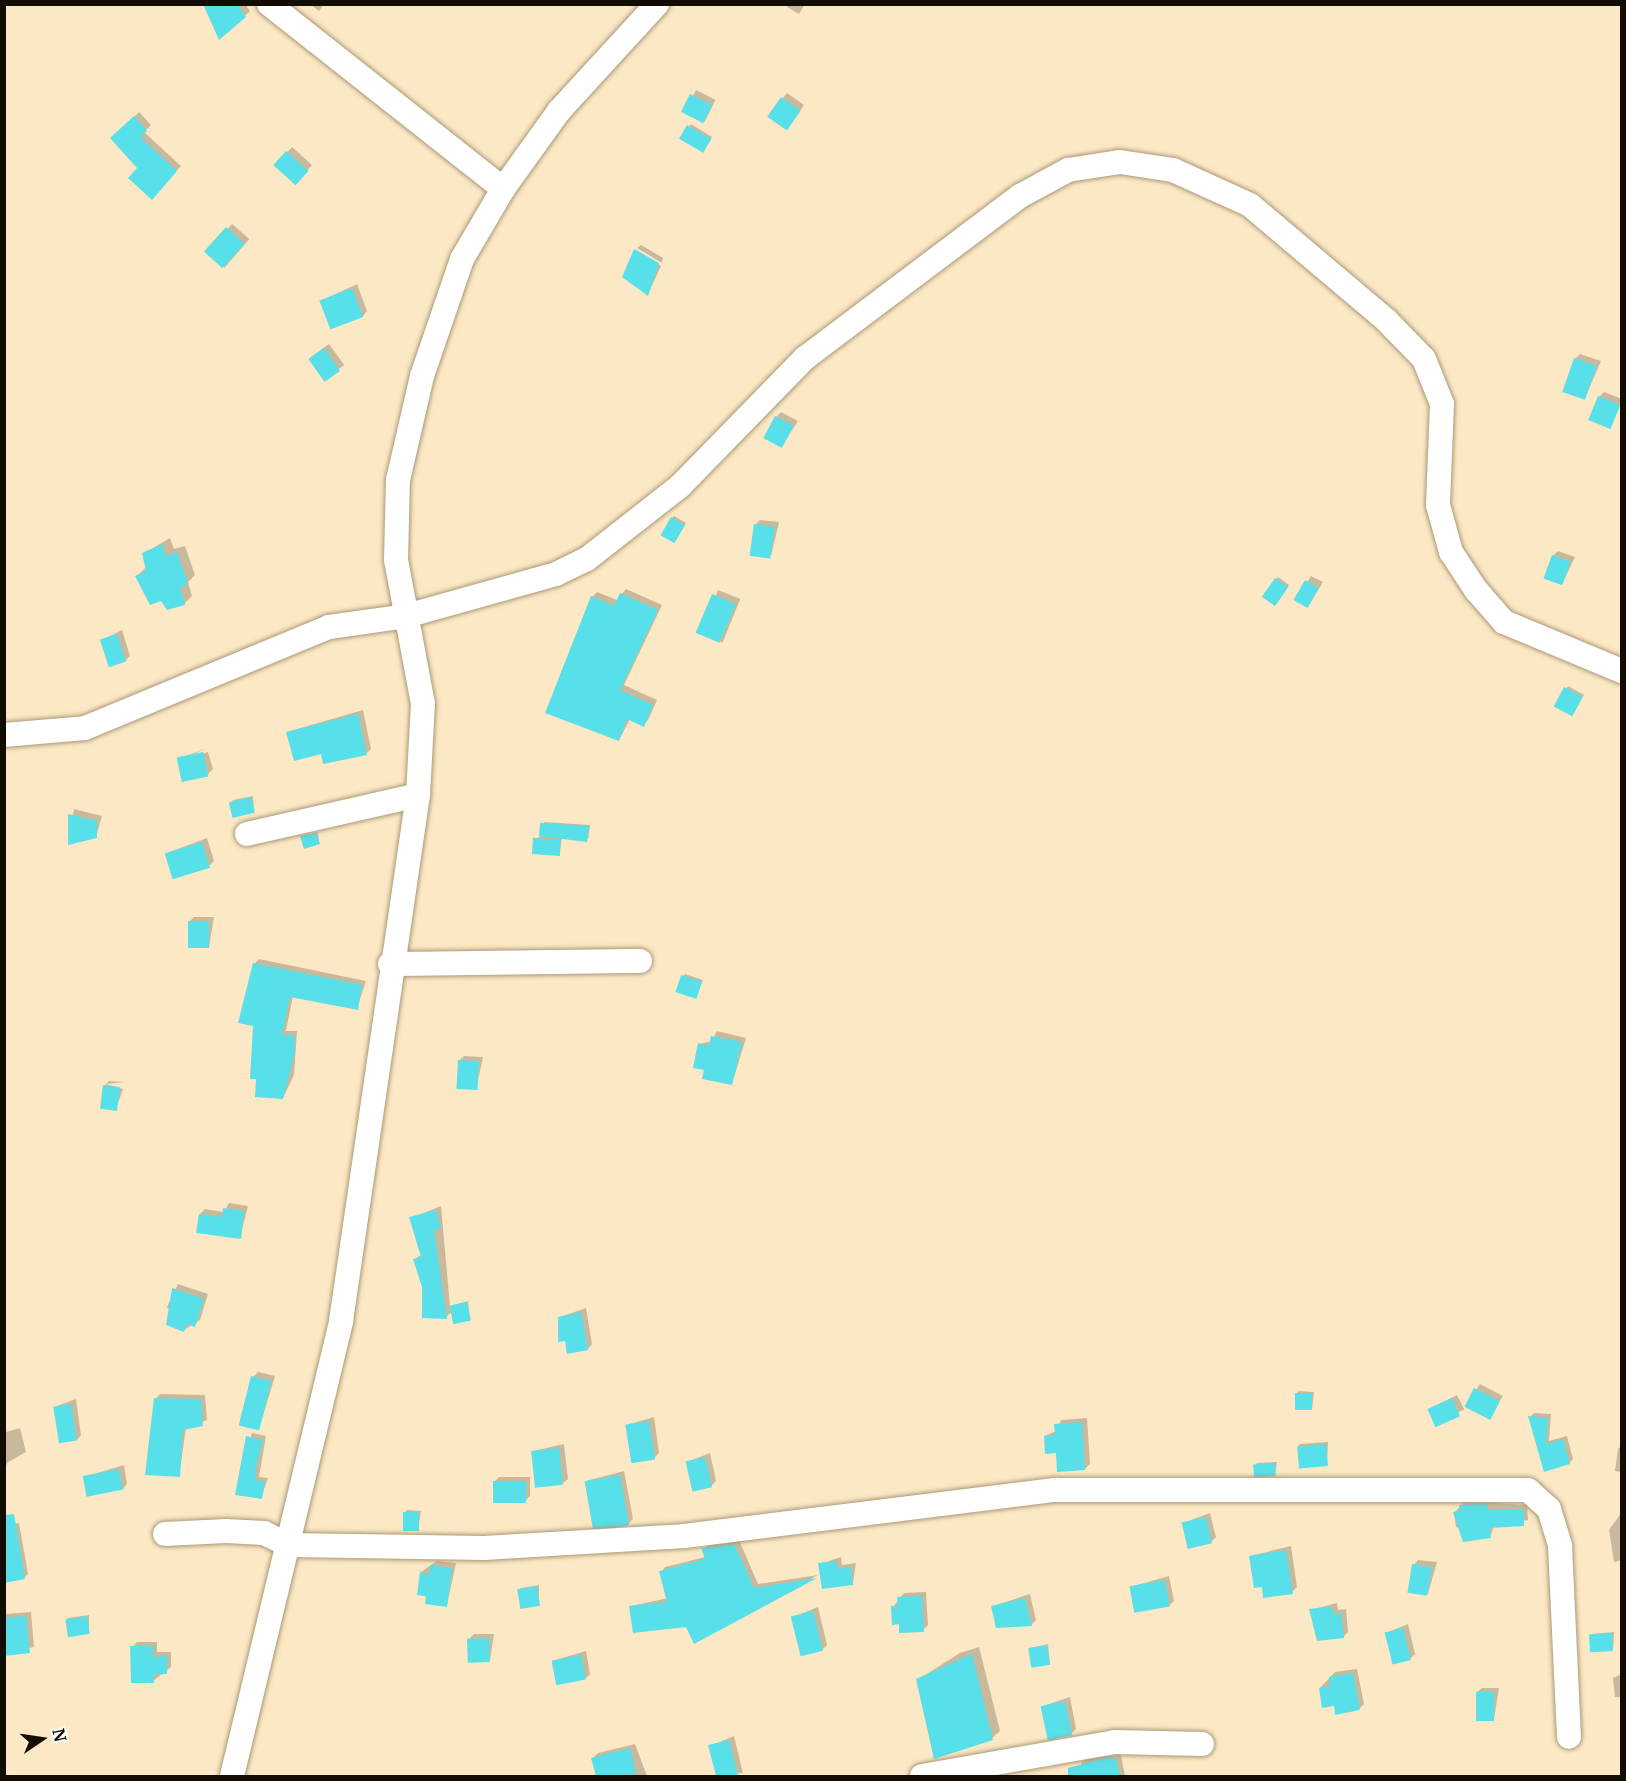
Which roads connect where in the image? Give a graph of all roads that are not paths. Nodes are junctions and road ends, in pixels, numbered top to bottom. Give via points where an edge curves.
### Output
1 (269, 4) edge
2 (657, 4) edge
3 (503, 189) junction
4 (406, 616) junction
5 (1622, 670) edge
6 (4, 735) edge
7 (418, 795) junction
8 (248, 834) dead end
9 (640, 961) dead end
10 (390, 964) junction
11 (165, 1534) dead end
12 (290, 1545) junction
13 (1569, 1737) dead end
14 (1202, 1744) dead end
15 (232, 1776) edge
16 (921, 1776) edge

1 - 3 street
2 - 3 street via 560,111
3 - 4 street via 462,259 440,314 416,399 398,480 396,560
4 - 5 street via 556,574 587,559 680,486 805,358 1020,196 1068,170 1120,162 1173,170 1250,205 1424,359 1442,404 1438,505 1451,552 1504,622
4 - 6 street via 329,627 85,728
4 - 7 street via 423,704
7 - 8 street
7 - 10 street
9 - 10 street
10 - 12 street via 341,1321
11 - 12 street via 264,1533
12 - 13 street via 484,1548 684,1536 1055,1490 1528,1490 1549,1509 1560,1546
12 - 15 street via 264,1629
14 - 16 street via 1115,1742

